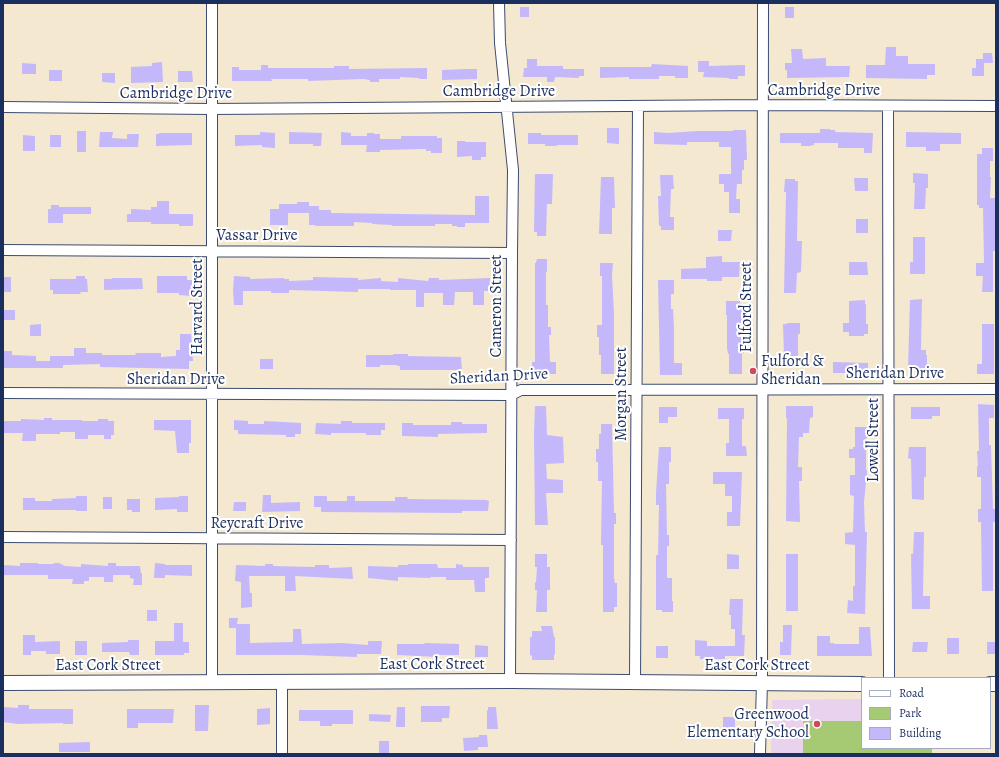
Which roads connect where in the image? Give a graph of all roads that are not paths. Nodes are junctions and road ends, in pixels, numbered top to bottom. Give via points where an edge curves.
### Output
1 (212, 3) edge
2 (499, 3) edge
3 (763, 3) edge
4 (763, 105) junction
5 (638, 106) junction
6 (888, 106) junction
7 (996, 106) edge
8 (3, 107) edge
9 (506, 107) junction
10 (211, 109) junction
11 (3, 250) edge
12 (213, 251) junction
13 (512, 253) junction
14 (762, 389) junction
15 (889, 389) junction
16 (996, 389) edge
17 (637, 390) junction
18 (3, 394) edge
19 (213, 395) junction
20 (511, 395) junction
21 (3, 537) edge
22 (212, 539) junction
23 (511, 540) junction
24 (889, 677) edge
25 (510, 681) junction
26 (212, 682) junction
27 (635, 682) junction
28 (762, 682) junction
29 (3, 683) edge
30 (282, 683) junction
31 (861, 684) edge
32 (282, 754) edge
33 (760, 754) edge

1 - 10 street, Harvard Street
2 - 9 street, Cameron Street
3 - 4 street, Fulford Street
4 - 5 street, Cambridge Drive
4 - 6 street, Cambridge Drive
4 - 14 street, Fulford Street
5 - 9 street, Cambridge Drive
5 - 17 street, Morgan Street
6 - 7 street, Cambridge Drive
6 - 15 street, Lowell Street
8 - 10 street, Cambridge Drive
9 - 10 street, Cambridge Drive
9 - 13 street, Cameron Street via 513,170
10 - 12 street, Harvard Street
11 - 12 street, Vassar Drive
12 - 13 street, Vassar Drive
12 - 19 street, Harvard Street
13 - 20 street, Cameron Street
14 - 15 street, Sheridan Drive
14 - 17 street, Sheridan Drive
14 - 28 street, Fulford Street
15 - 16 street, Sheridan Drive
15 - 24 street, Lowell Street
17 - 20 street, Sheridan Drive via 521,390
17 - 27 street, Morgan Street
18 - 19 street, Sheridan Drive
19 - 20 street, Sheridan Drive
19 - 22 street, Harvard Street
20 - 23 street, Cameron Street
21 - 22 street, Reycraft Drive
22 - 23 street, Reycraft Drive
22 - 26 street, Harvard Street
23 - 25 street, Cameron Street
25 - 27 street, East Cork Street
25 - 30 street, East Cork Street
26 - 29 street, East Cork Street
26 - 30 street, East Cork Street
27 - 28 street, East Cork Street
28 - 31 street, East Cork Street
28 - 33 street, Fulford Street
30 - 32 street

